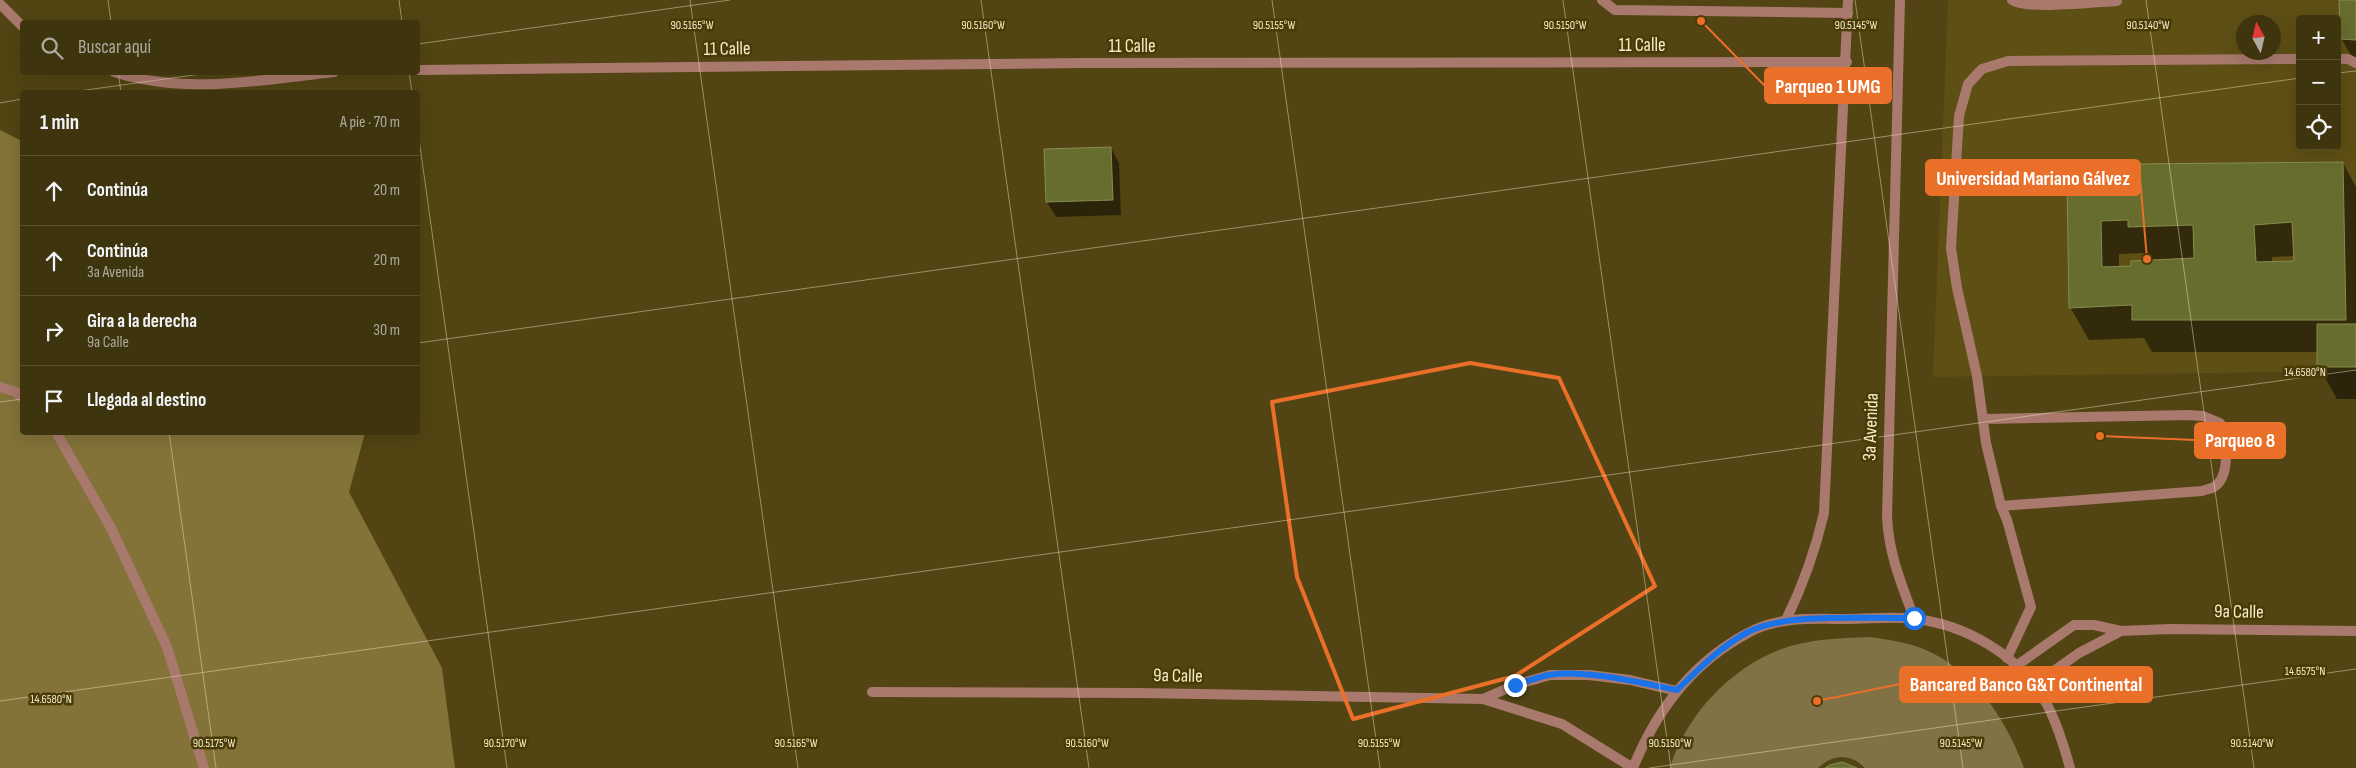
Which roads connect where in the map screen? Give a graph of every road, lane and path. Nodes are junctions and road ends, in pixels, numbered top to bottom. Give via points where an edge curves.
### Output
1 (1602, 0) edge
2 (1848, 0) edge
3 (1900, 0) edge
4 (2012, 0) edge
5 (2099, 1) edge
6 (2117, 1) dead end
7 (0, 4) edge
8 (1848, 13) junction
9 (20, 24) edge
10 (2296, 59) edge
11 (2341, 59) edge
12 (1847, 62) junction
13 (2356, 63) edge
14 (420, 70) edge
15 (123, 75) edge
16 (306, 75) edge
17 (0, 387) edge
18 (20, 396) edge
19 (1983, 419) junction
20 (58, 435) edge
21 (2001, 506) junction
22 (1914, 618) junction
23 (1786, 620) junction
24 (2121, 631) junction
25 (2356, 631) edge
26 (2007, 658) junction
27 (2016, 666) junction
28 (2034, 685) junction
29 (1677, 690) junction
30 (872, 692) dead end
31 (1483, 699) junction
32 (204, 768) edge
33 (1633, 768) edge
34 (2070, 768) edge

1 - 8 street via 1616,10
2 - 8 street
3 - 22 street, 3a Avenida via 1886,517 1896,571
4 - 5 street via 2042,5
5 - 6 street
7 - 9 street
8 - 12 street
10 - 19 street via 2008,61 1982,69 1968,84 1959,116 1951,248
11 - 13 street
12 - 14 street, 11 Calle via 1082,63
12 - 23 street via 1824,513 1815,553
15 - 16 street via 140,81 212,85
17 - 18 street
19 - 21 street
19 - 21 street via 2188,415 2203,416 2220,423 2224,431 2222,477 2214,486 2202,490
20 - 32 street via 112,528 167,647
21 - 26 street via 2031,607
22 - 23 street
22 - 26 street via 1948,624
23 - 29 street via 1748,632 1710,658
24 - 25 street, 9a Calle
24 - 27 street, 9a Calle via 2094,625 2074,625
24 - 28 street, 9a Calle via 2079,653
26 - 27 street
27 - 28 street
28 - 34 street via 2044,699
29 - 31 street, 9a Calle via 1630,680 1550,675
29 - 33 street via 1660,711
30 - 31 street, 9a Calle
31 - 33 street, 9a Calle via 1562,724

